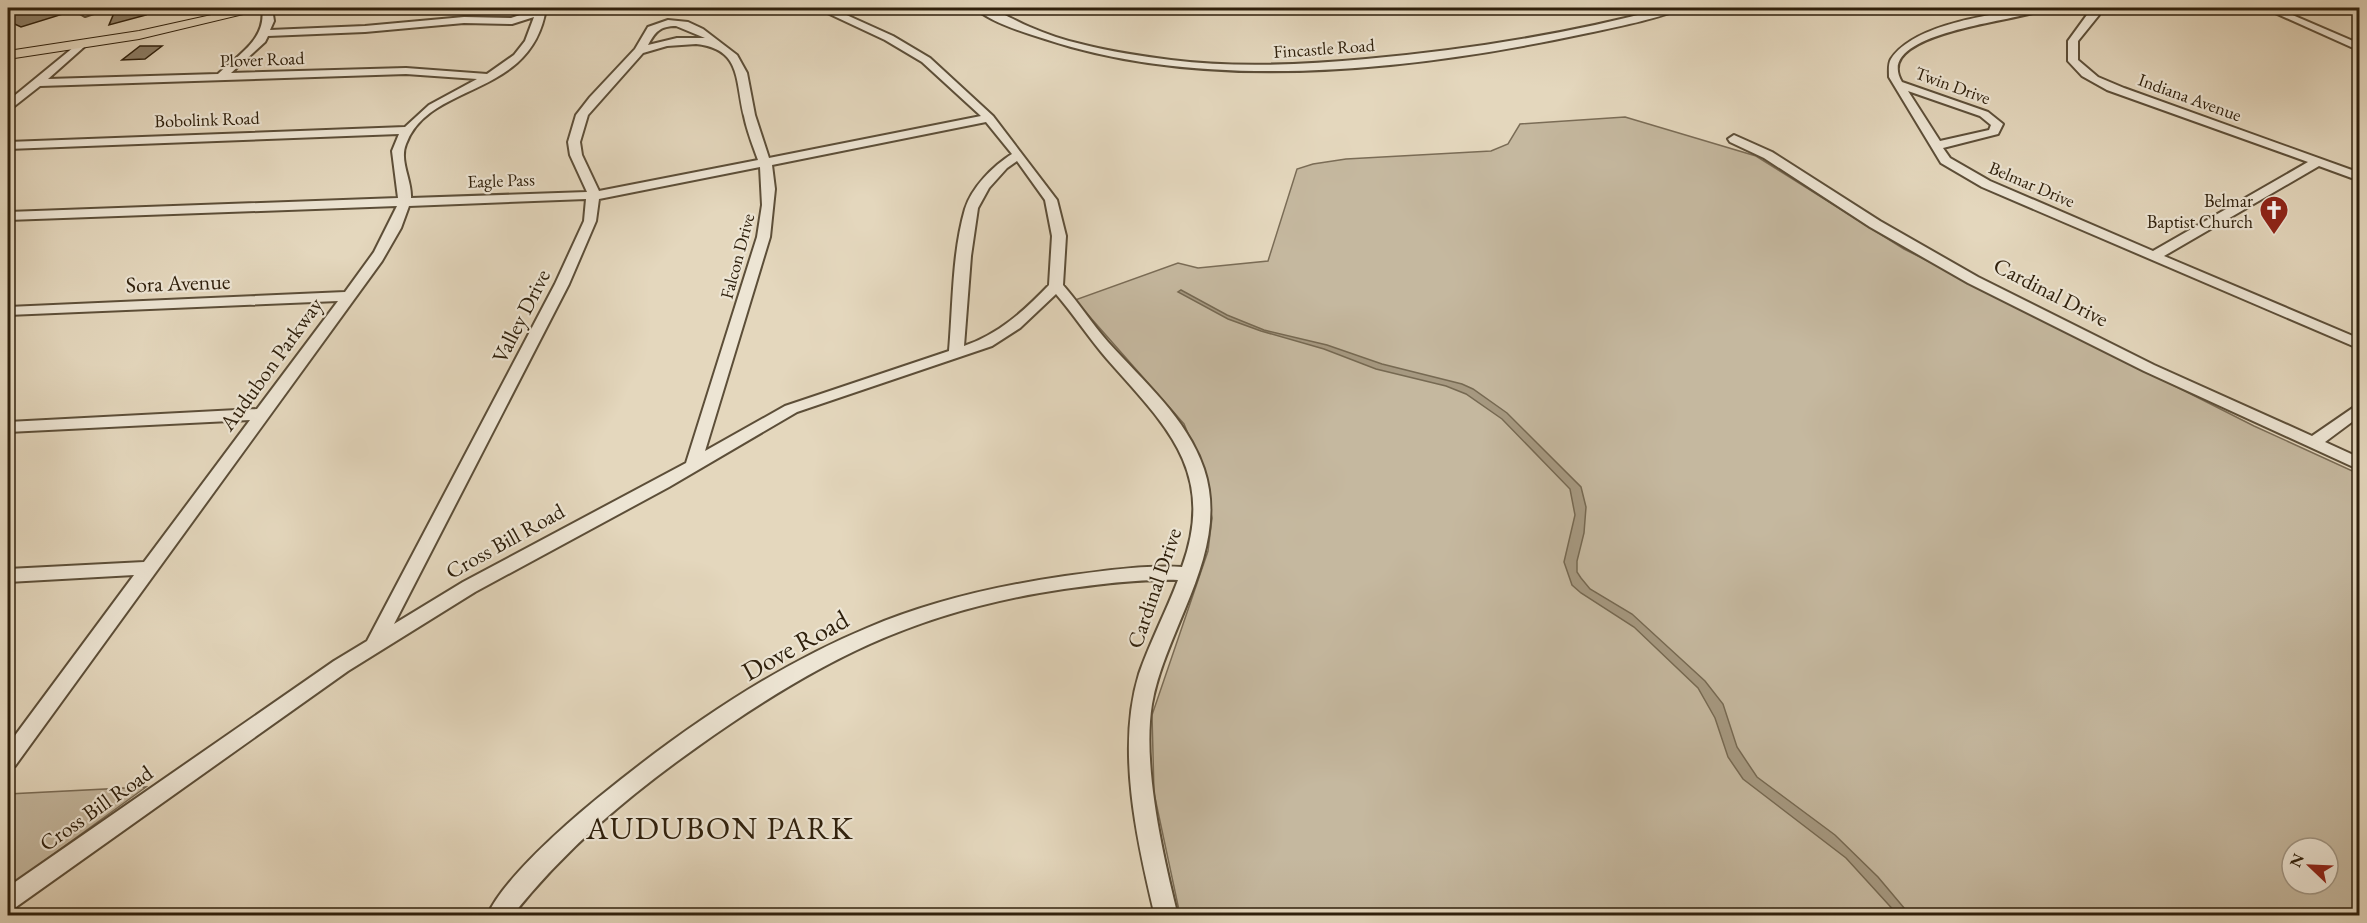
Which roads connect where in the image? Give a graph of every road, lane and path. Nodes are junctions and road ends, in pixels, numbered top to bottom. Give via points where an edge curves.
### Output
1 (103, 8) edge
2 (236, 8) edge
3 (256, 8) edge
4 (267, 8) edge
5 (824, 8) edge
6 (980, 8) edge
7 (1221, 8) edge
8 (1235, 8) edge
9 (1675, 8) edge
10 (2042, 8) edge
11 (2097, 8) edge
12 (2269, 8) edge
13 (541, 10) edge
14 (85, 13) dead end
15 (512, 21) junction
16 (535, 31) junction
17 (264, 33) junction
18 (80, 45) junction
19 (722, 46) junction
20 (2360, 48) edge
21 (8, 49) edge
22 (639, 51) junction
23 (8, 54) edge
24 (222, 76) junction
25 (489, 77) junction
26 (36, 83) junction
27 (1898, 84) junction
28 (8, 106) edge
29 (988, 118) junction
30 (408, 130) junction
31 (1734, 139) dead end
32 (8, 145) edge
33 (1935, 146) junction
34 (1018, 155) junction
35 (2317, 162) junction
36 (766, 163) junction
37 (2360, 177) edge
38 (593, 195) junction
39 (404, 202) junction
40 (8, 216) edge
41 (2154, 256) junction
42 (1056, 286) junction
43 (349, 296) junction
44 (8, 311) edge
45 (2360, 345) edge
46 (956, 353) junction
47 (2360, 408) edge
48 (263, 414) junction
49 (8, 426) edge
50 (2312, 444) junction
51 (2360, 465) edge
52 (693, 466) junction
53 (149, 568) junction
54 (8, 574) edge
55 (1189, 574) junction
56 (374, 645) junction
57 (8, 760) edge
58 (8, 900) edge
59 (498, 915) edge
60 (1167, 915) edge

1 - 14 street
2 - 21 main road via 123,33
3 - 18 main road
4 - 17 street via 269,21
5 - 29 street via 926,60
6 - 9 street, Fincastle Road via 1024,30 1089,50 1171,64 1255,69 1353,64 1470,51 1580,32
7 - 8 street
10 - 27 street, Belmar Drive via 1961,25 1909,46 1899,52 1892,65
11 - 35 street, Indiana Avenue via 2072,46 2073,61 2086,74 2119,90
12 - 20 street
13 - 15 street
13 - 16 street
15 - 16 street
15 - 17 street via 464,20
16 - 25 street via 521,55
17 - 24 street
18 - 23 main road
18 - 26 street
19 - 22 street via 674,41
19 - 22 street, Falcon Drive via 688,25 671,23 652,29
19 - 36 street, Falcon Drive via 736,58 743,73 748,112
22 - 38 street via 589,105 576,129 576,155
24 - 25 street, Plover Road via 412,71
24 - 26 street, Plover Road
25 - 30 street via 441,104
26 - 28 street
27 - 33 street, Belmar Drive
27 - 33 street, Twin Drive via 1984,114 1996,124 1994,132 1986,135
29 - 34 street
29 - 36 street, Eagle Pass
30 - 32 street, Bobolink Road
30 - 39 street via 397,160
31 - 50 street, Cardinal Drive via 1768,155 1875,224 1973,280
33 - 41 street, Belmar Drive via 1948,162 1968,175
34 - 42 street via 1046,191 1056,216
34 - 46 street via 984,186 972,208
35 - 37 street, Indiana Avenue
35 - 41 street
36 - 38 street, Eagle Pass
36 - 52 street, Falcon Drive via 769,188 765,230
38 - 39 street, Eagle Pass
38 - 56 street, Valley Drive via 590,221 567,274
39 - 40 street, Eagle Pass
39 - 43 street, Audubon Parkway via 386,245
41 - 45 street, Belmar Drive
42 - 46 street, Cross Bill Road via 1004,334
42 - 55 street, Cardinal Drive via 1170,421 1190,452 1202,511 1198,550
43 - 44 street, Sora Avenue
43 - 48 street, Audubon Parkway
46 - 52 street, Cross Bill Road via 791,409
47 - 50 street
48 - 49 street
48 - 53 street, Audubon Parkway
50 - 51 street, Cardinal Drive
52 - 56 street, Cross Bill Road via 469,587
53 - 54 street
53 - 57 street, Audubon Parkway
55 - 59 street, Dove Road via 1102,577 990,596 899,622 854,642 765,691 619,791 554,850
55 - 60 street, Cardinal Drive via 1150,671 1141,717 1145,823
56 - 58 street, Cross Bill Road

